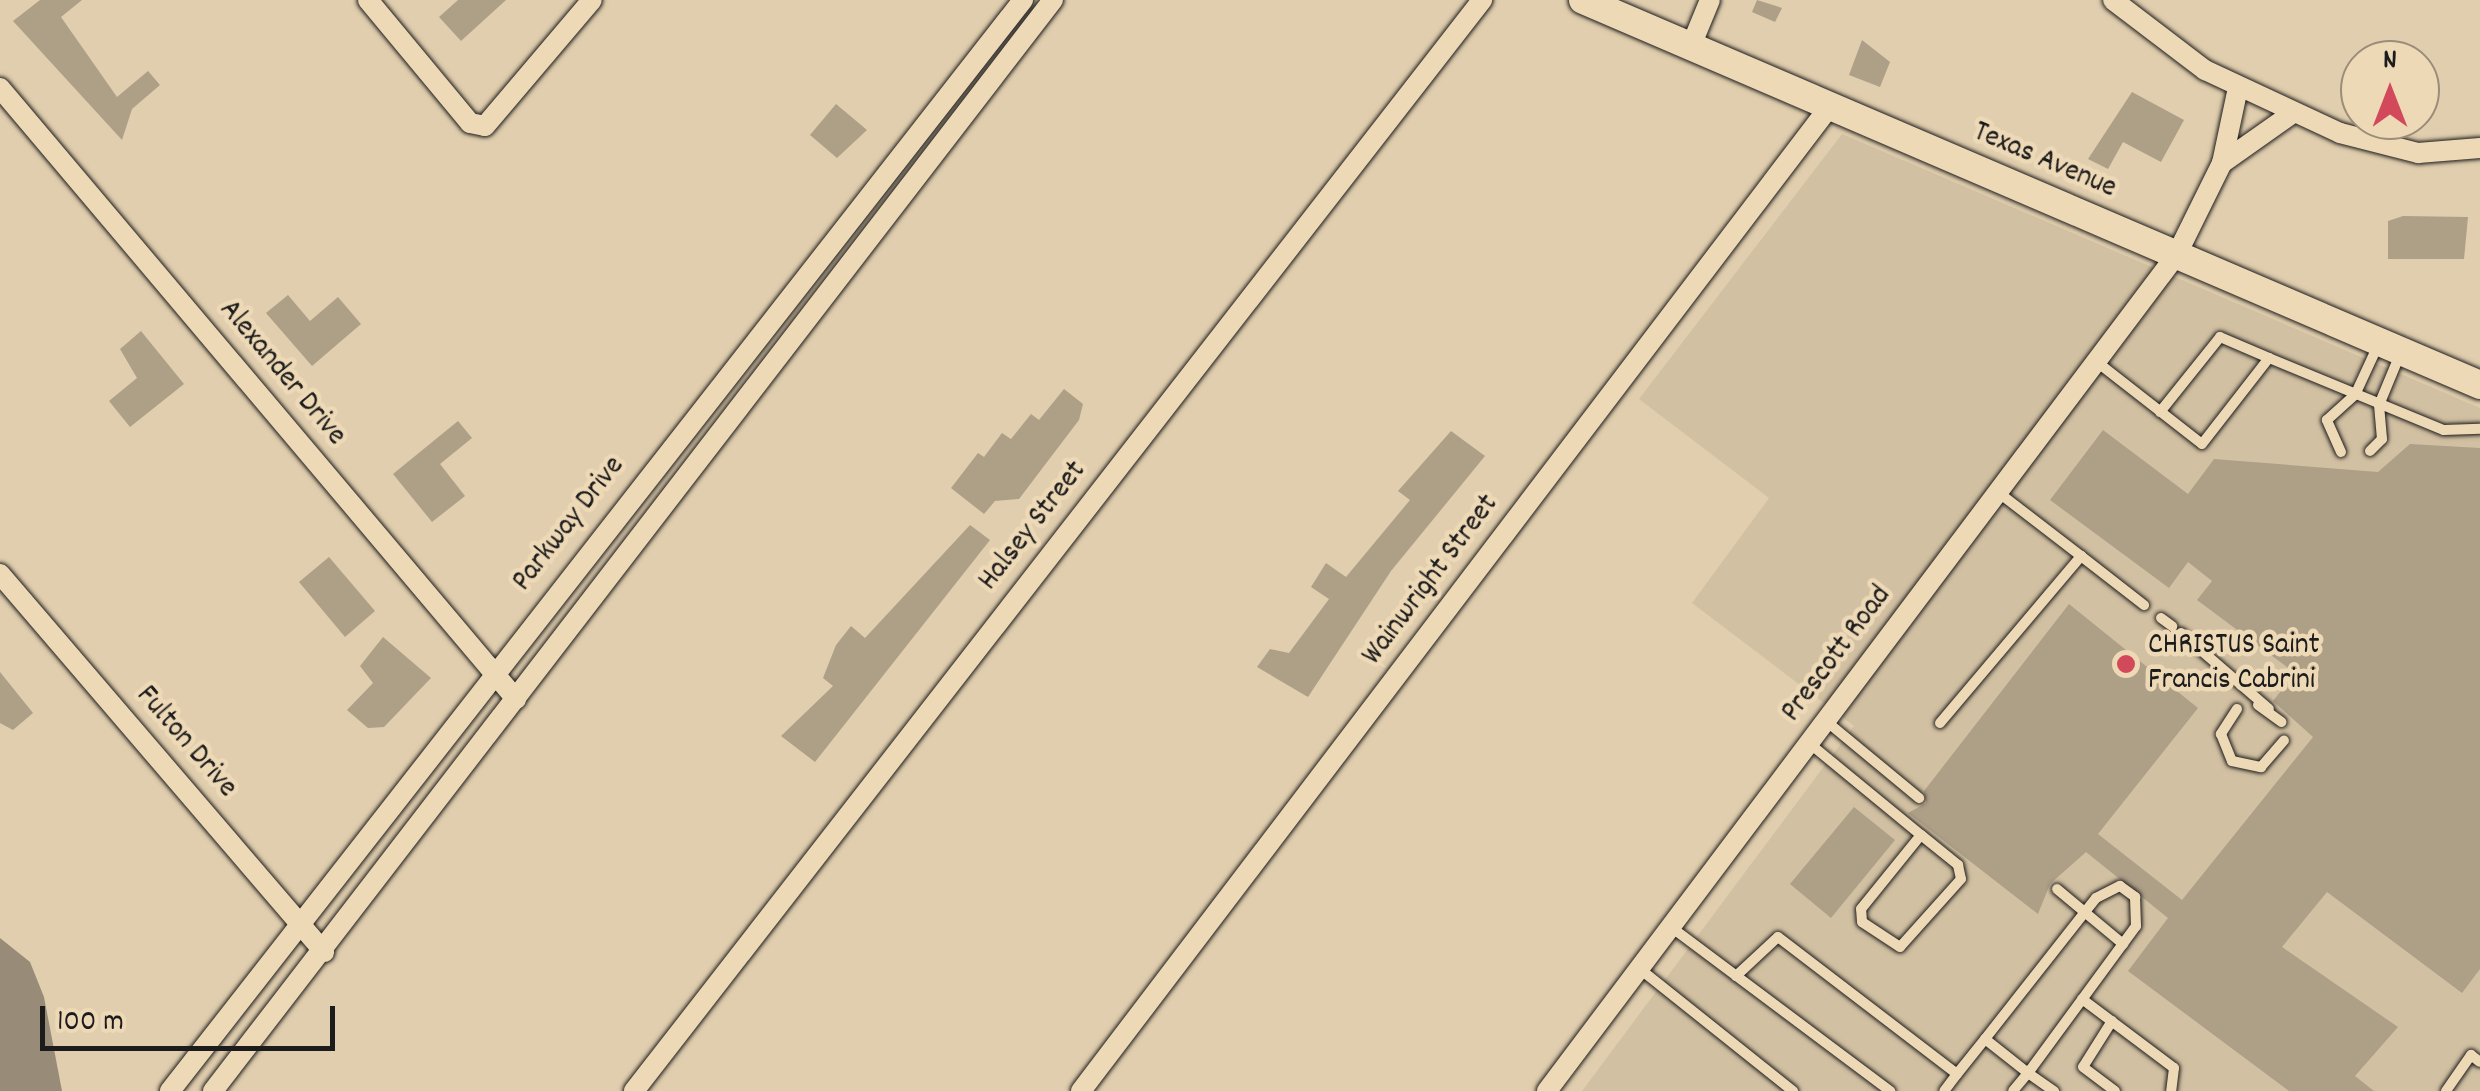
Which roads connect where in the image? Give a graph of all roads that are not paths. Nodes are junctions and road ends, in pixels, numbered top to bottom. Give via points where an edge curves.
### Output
1 (368, 0) edge
2 (592, 0) edge
3 (1022, 0) edge
4 (1053, 0) edge
5 (1482, 0) edge
6 (1583, 0) edge
7 (1710, 0) edge
8 (2113, 0) edge
9 (1690, 46) junction
10 (0, 88) edge
11 (2238, 88) junction
12 (1830, 106) junction
13 (2292, 113) junction
14 (2480, 148) edge
15 (2222, 164) junction
16 (2177, 254) junction
17 (2390, 346) junction
18 (2270, 358) junction
19 (2096, 362) junction
20 (2480, 385) edge
21 (2355, 395) junction
22 (2379, 405) junction
23 (2160, 412) junction
24 (2480, 429) edge
25 (2370, 451) dead end
26 (2341, 452) dead end
27 (1998, 492) junction
28 (2080, 556) junction
29 (0, 574) edge
30 (2144, 605) dead end
31 (2161, 618) dead end
32 (492, 672) junction
33 (516, 699) junction
34 (2237, 708) dead end
35 (1826, 721) junction
36 (2281, 722) dead end
37 (1940, 723) dead end
38 (2284, 741) dead end
39 (1809, 743) junction
40 (1918, 794) dead end
41 (1920, 834) junction
42 (2058, 892) dead end
43 (2084, 914) junction
44 (302, 926) junction
45 (1671, 927) junction
46 (2123, 944) junction
47 (324, 952) junction
48 (1640, 969) junction
49 (1736, 976) junction
50 (2082, 999) junction
51 (2112, 1021) junction
52 (1985, 1039) junction
53 (2480, 1044) edge
54 (2476, 1058) edge
55 (2028, 1073) junction
56 (1956, 1074) junction
57 (170, 1091) edge
58 (213, 1091) edge
59 (634, 1091) edge
60 (1081, 1091) edge
61 (1548, 1091) edge
62 (1793, 1091) edge
63 (1890, 1091) edge
64 (1944, 1091) edge
65 (2014, 1091) edge
66 (2054, 1091) edge
67 (2116, 1091) edge
68 (2171, 1091) edge
69 (2446, 1091) edge

1 - 2 street via 470,124 485,126
3 - 32 street, Parkway Drive
4 - 33 street, Parkway Drive
5 - 59 street, Halsey Street
6 - 9 street, Texas Avenue
7 - 9 street
8 - 11 street
9 - 12 street, Texas Avenue
10 - 32 street, Alexander Drive
11 - 13 street
11 - 15 street
12 - 16 street, Texas Avenue
12 - 60 street, Wainwright Street
13 - 14 street via 2418,153
13 - 15 street
15 - 16 street, Prescott Road
16 - 17 street, Texas Avenue
16 - 19 street, Prescott Road
17 - 20 street, Texas Avenue
17 - 21 lane
17 - 22 lane
18 - 21 lane
18 - 23 lane via 2220,337
18 - 23 lane via 2202,444
19 - 23 lane
19 - 27 street, Prescott Road
21 - 22 lane
21 - 26 lane via 2327,420
22 - 24 lane via 2444,430
22 - 25 lane via 2384,430
27 - 28 lane
27 - 35 street, Prescott Road
28 - 30 lane
28 - 37 lane
29 - 44 street, Fulton Drive
31 - 36 lane
32 - 33 street, Alexander Drive
32 - 44 street, Parkway Drive
33 - 47 street, Parkway Drive
34 - 38 lane via 2221,734 2232,761 2261,767
35 - 39 street, Prescott Road
35 - 40 lane
39 - 41 lane
39 - 45 street, Prescott Road
41 - 41 lane via 1961,879 1900,947 1862,922 1861,909
42 - 43 lane
43 - 46 lane
43 - 46 lane via 2108,888 2135,896 2142,909
43 - 52 lane
44 - 47 street, Fulton Drive
44 - 57 street, Parkway Drive
45 - 48 street, Prescott Road
45 - 49 lane
46 - 50 lane
47 - 58 street, Parkway Drive
48 - 61 street, Prescott Road
48 - 62 lane
49 - 56 lane via 1778,937
49 - 63 lane
50 - 51 lane
50 - 55 lane
51 - 67 lane via 2083,1067
51 - 68 lane via 2174,1068
52 - 55 lane
52 - 56 lane
53 - 54 lane
54 - 69 lane
55 - 65 lane
55 - 66 lane
56 - 64 lane

